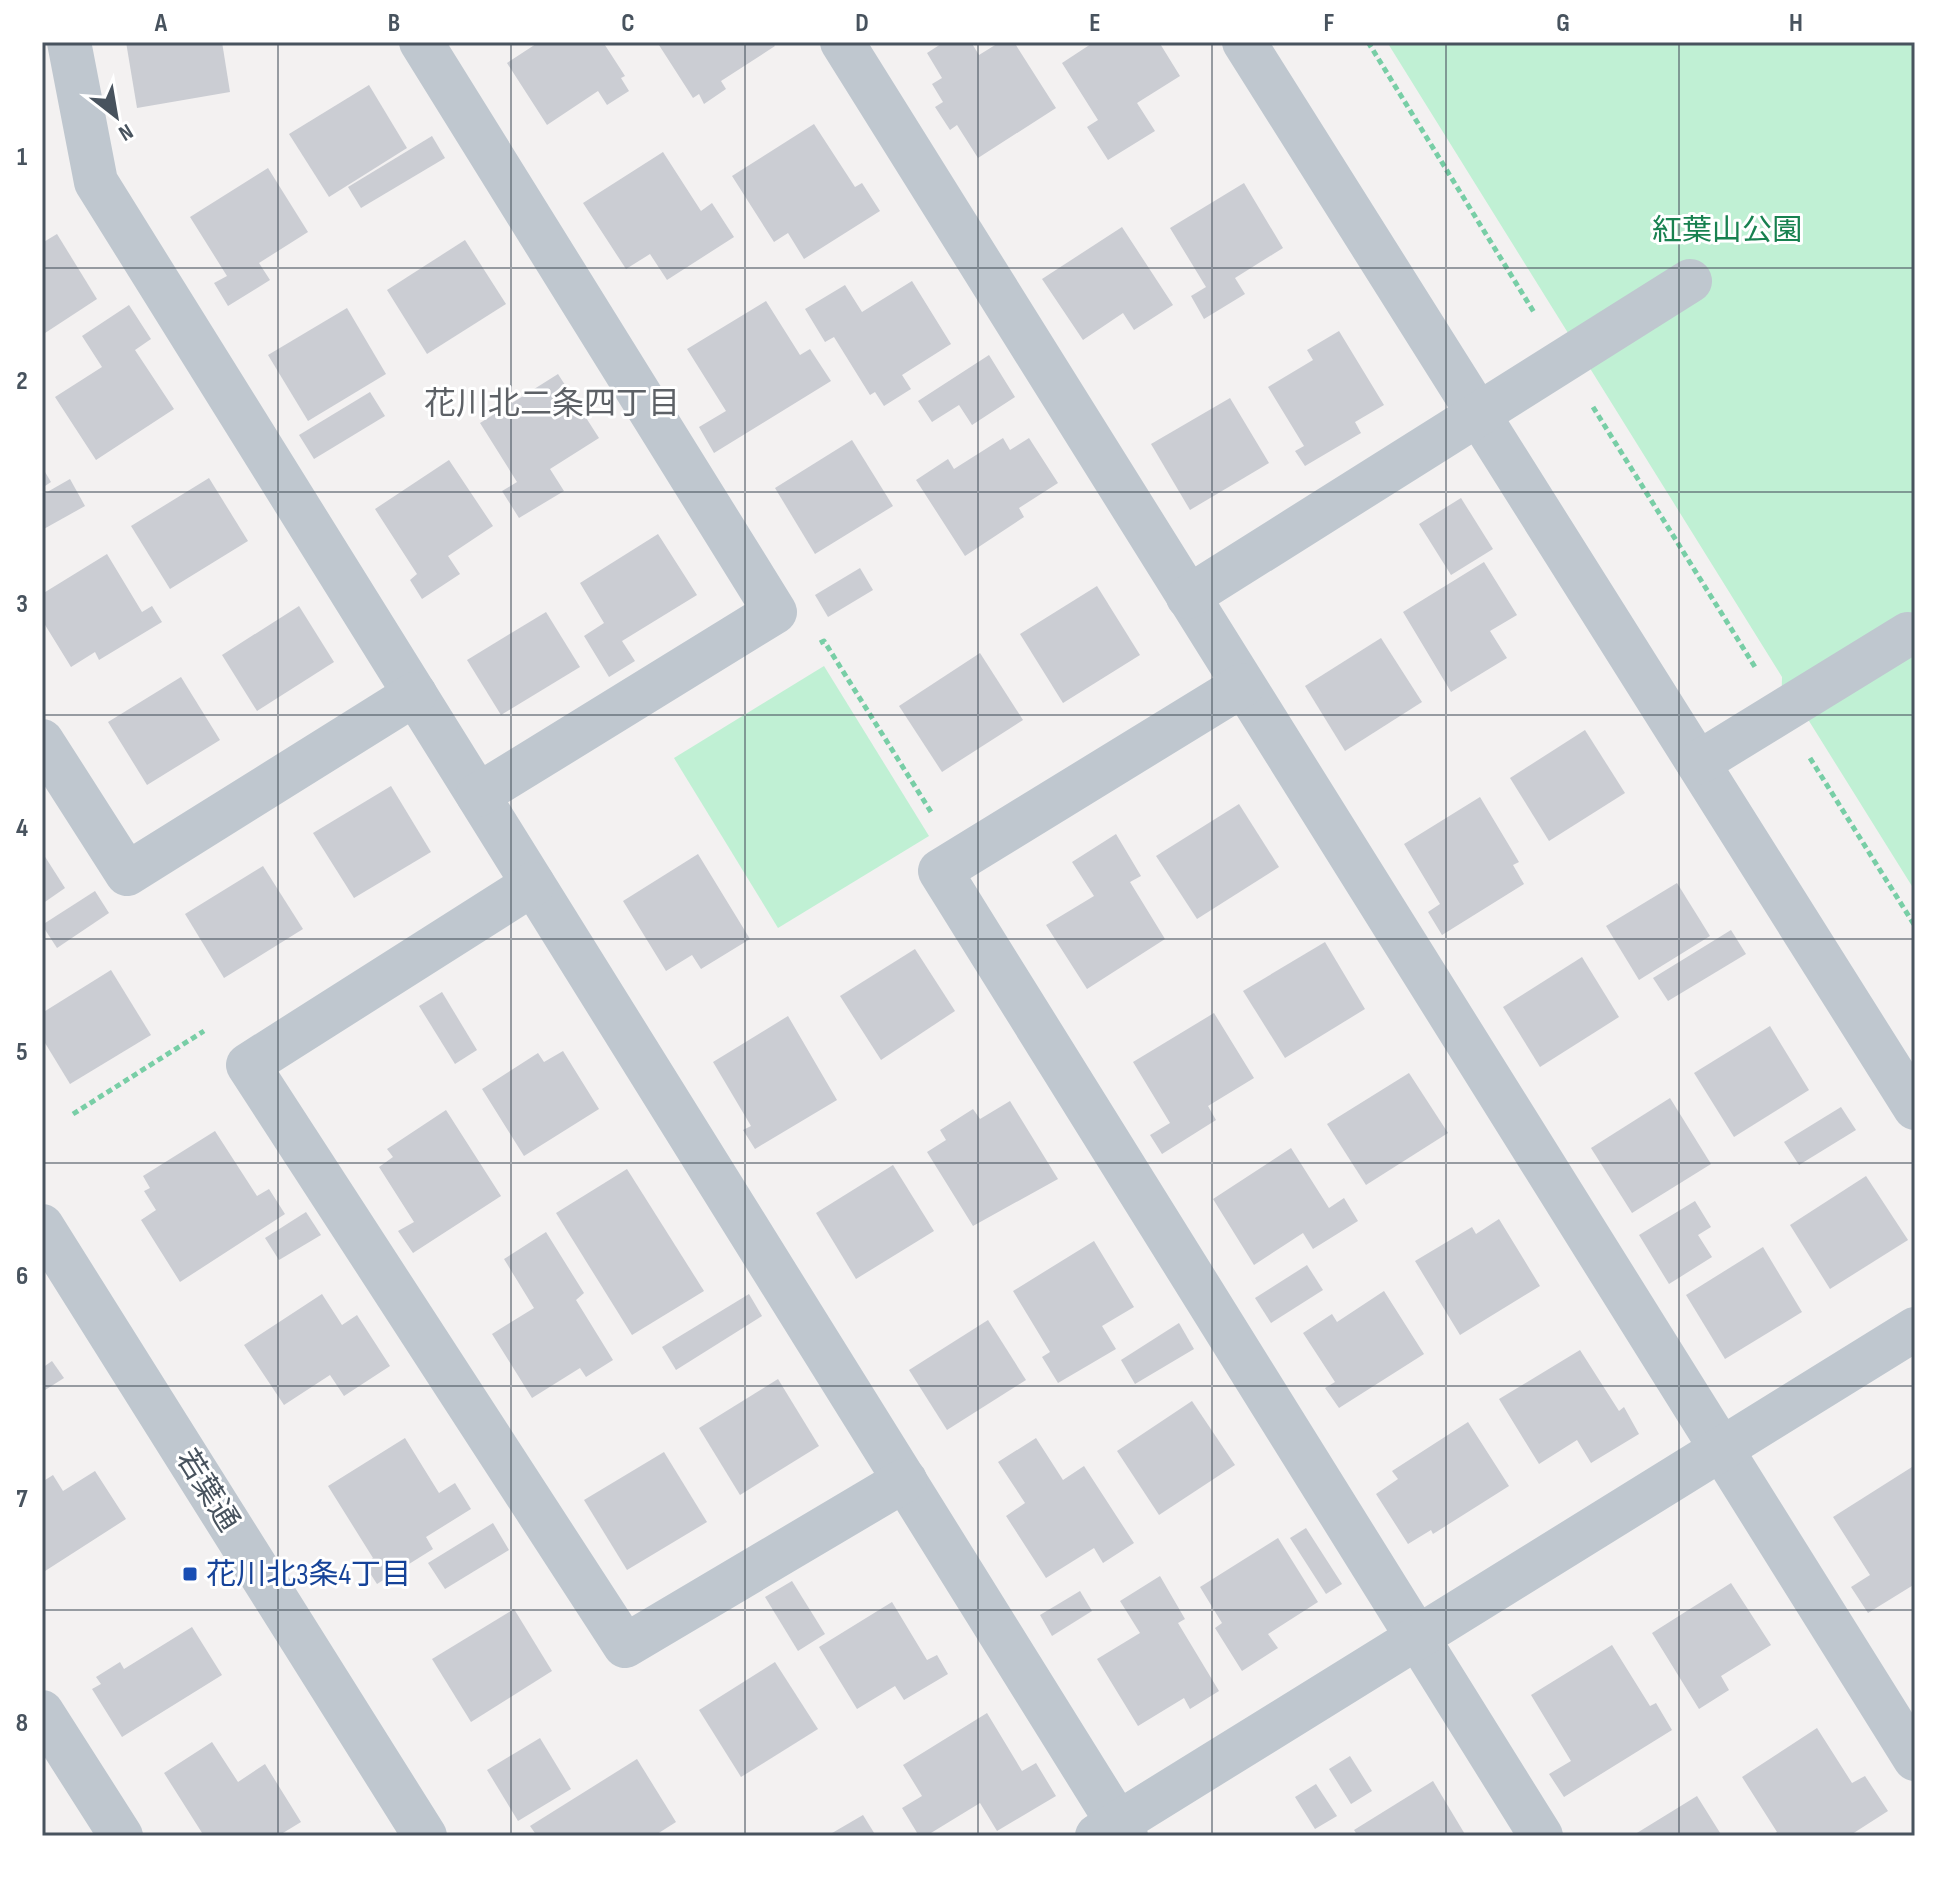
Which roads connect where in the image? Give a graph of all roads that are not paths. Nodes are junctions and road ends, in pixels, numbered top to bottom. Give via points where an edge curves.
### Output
1 (69, 42) edge
2 (421, 42) edge
3 (842, 42) edge
4 (1244, 42) edge
5 (1690, 281) dead end
6 (1478, 413) junction
7 (1188, 597) junction
8 (1908, 634) dead end
9 (1243, 685) junction
10 (415, 694) junction
11 (42, 741) edge
12 (1698, 763) junction
13 (478, 795) junction
14 (533, 884) junction
15 (1915, 1108) edge
16 (42, 1226) edge
17 (1915, 1329) edge
18 (1719, 1447) junction
19 (905, 1480) junction
20 (1416, 1636) junction
21 (42, 1712) edge
22 (1915, 1759) edge
23 (1113, 1832) edge
24 (121, 1836) edge
25 (425, 1836) edge
26 (1541, 1836) edge

1 - 10 street via 96,182
2 - 13 street via 775,612
3 - 7 street
4 - 6 street
5 - 6 street
6 - 7 street
6 - 12 street
7 - 9 street
8 - 12 street
9 - 18 street
9 - 20 street via 940,871
10 - 11 street via 127,874
10 - 13 street
12 - 15 street
13 - 14 street
14 - 19 street
14 - 19 street via 248,1065 625,1646
16 - 25 street, 若葉通
17 - 18 street
18 - 20 street
18 - 22 street
19 - 23 street
20 - 23 street
20 - 26 street
21 - 24 street

